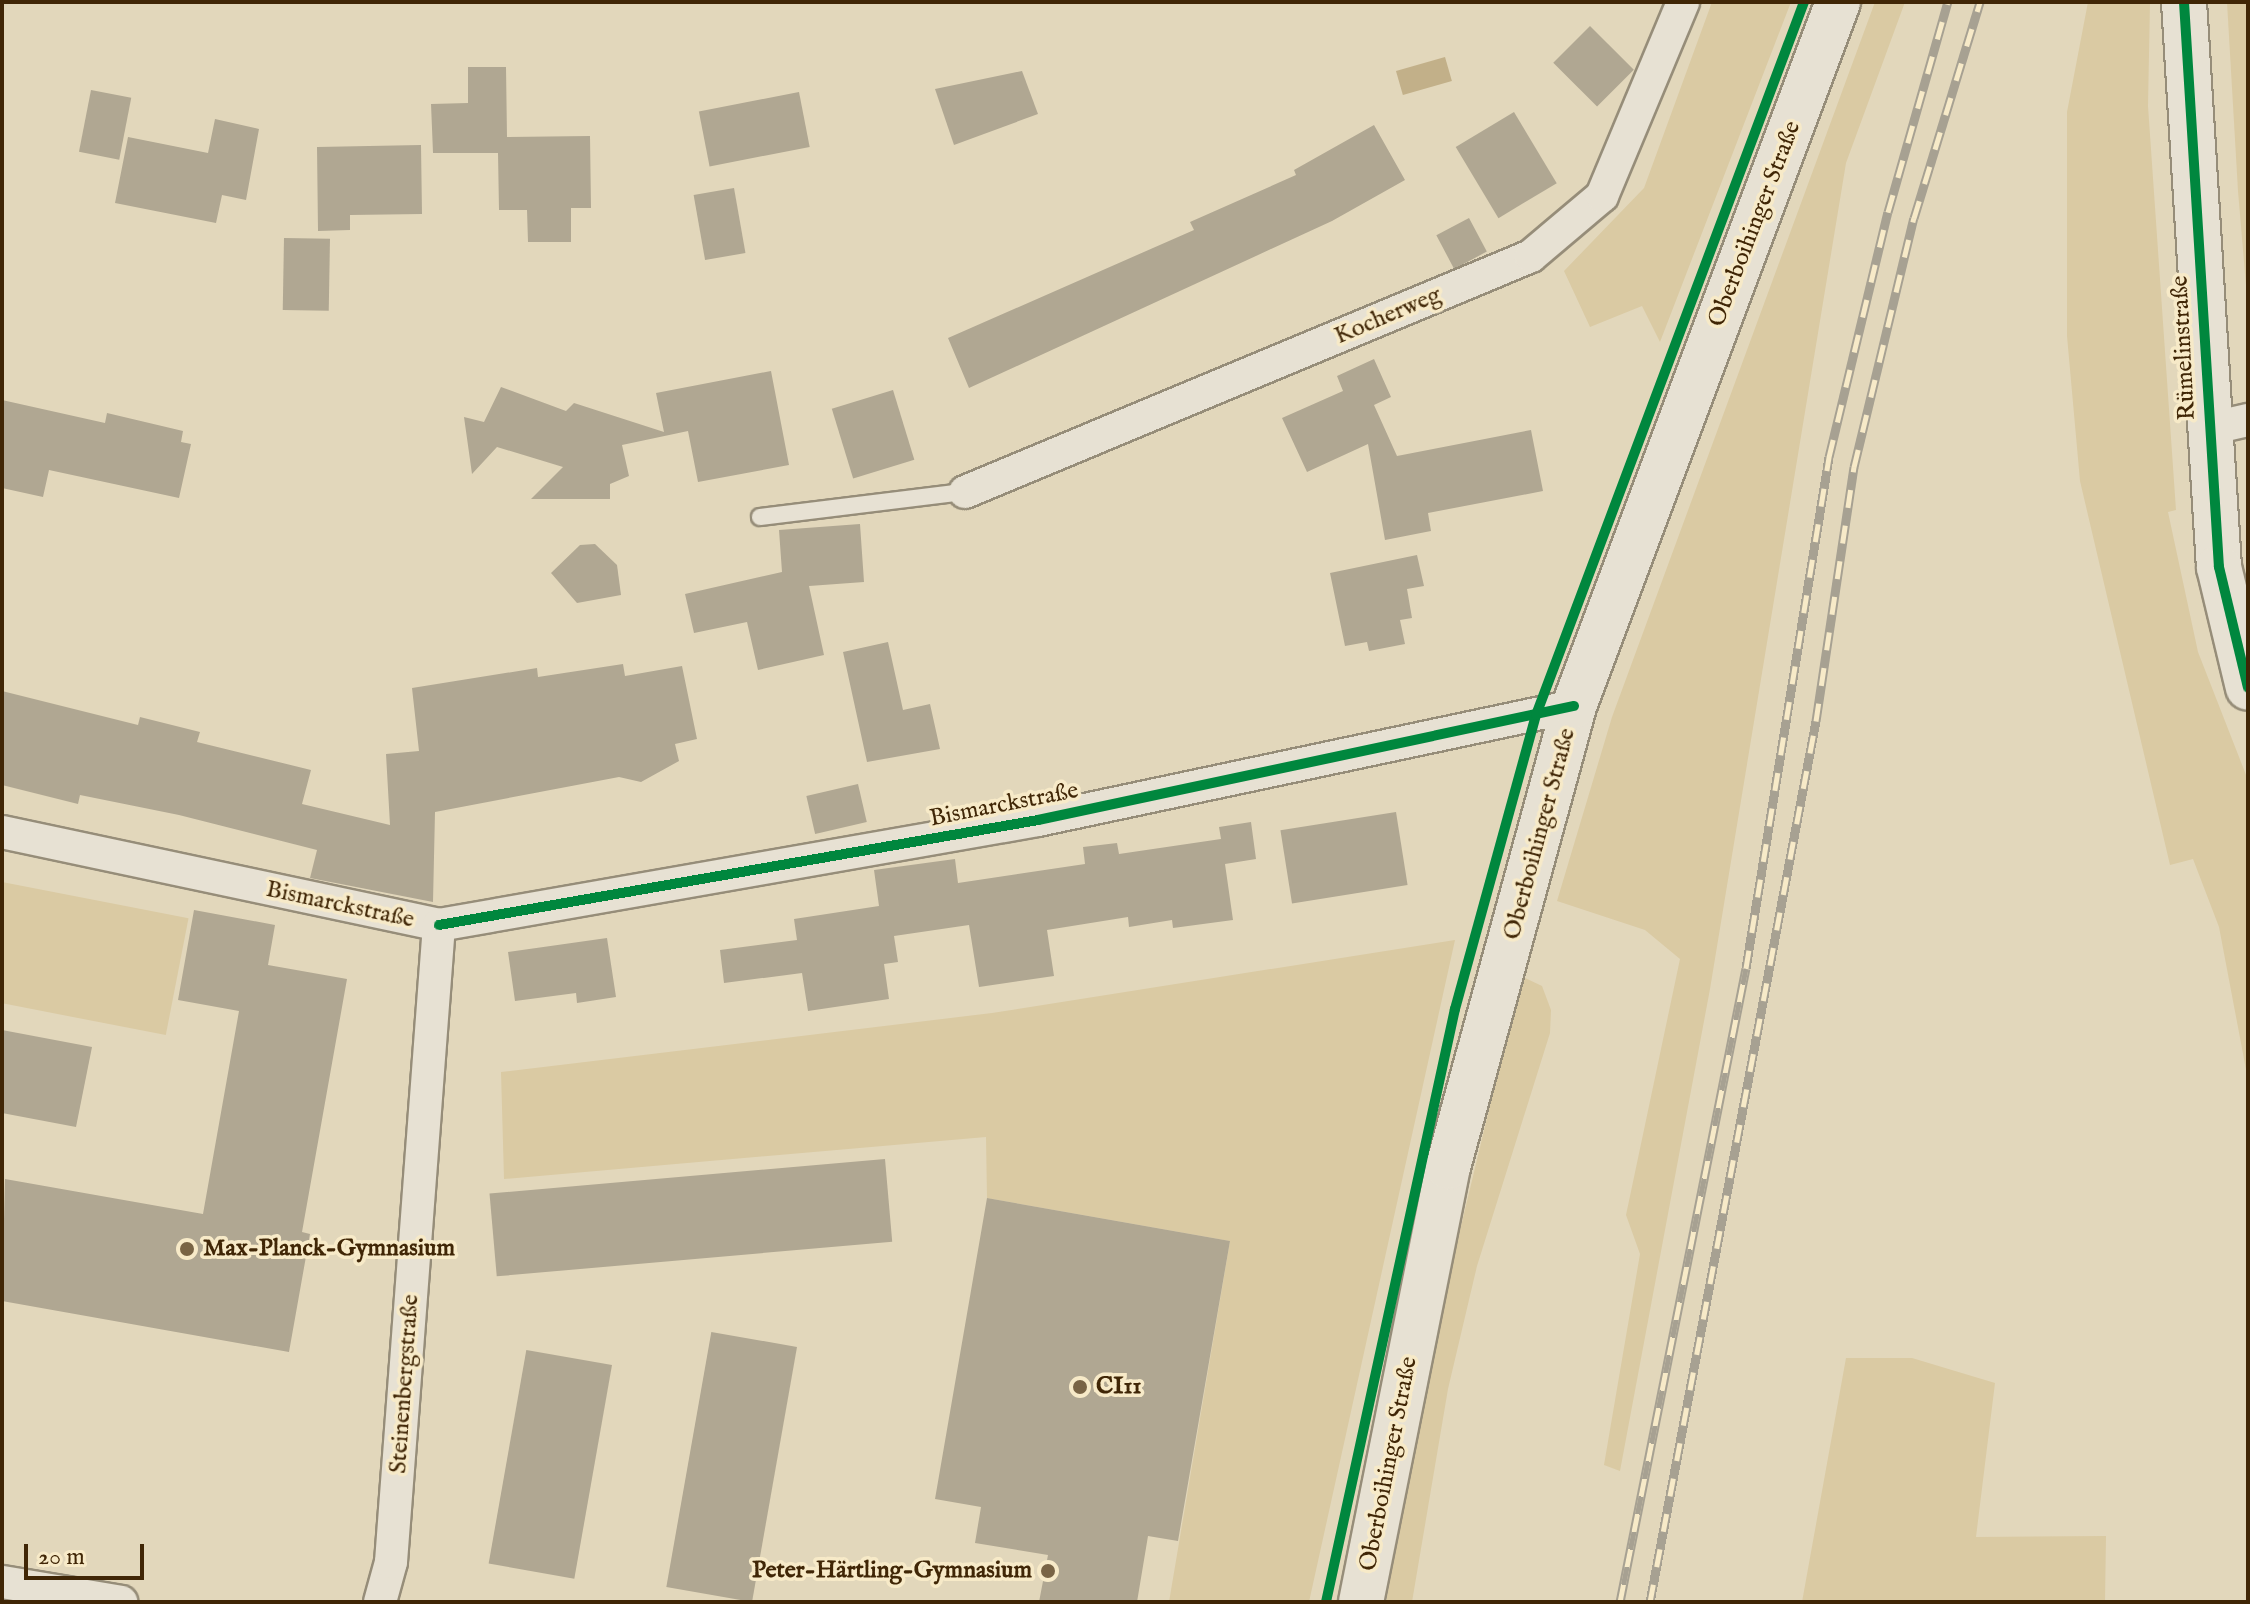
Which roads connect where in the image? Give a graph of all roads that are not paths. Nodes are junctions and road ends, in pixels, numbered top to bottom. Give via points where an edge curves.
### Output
1 (1683, 2) edge
2 (1838, 2) edge
3 (2184, 2) edge
4 (2228, 424) edge
5 (965, 492) joint
6 (760, 517) dead end
7 (2248, 688) edge
8 (1574, 706) junction
9 (2, 832) edge
10 (439, 925) junction
11 (2, 1582) edge
12 (121, 1602) edge
13 (380, 1602) edge
14 (1361, 1602) edge

1 - 5 street, Kocherweg via 1602,196 1531,256
2 - 8 main road, Oberboihinger Straße
3 - 4 main road, Rümelinstraße
4 - 7 main road, Rümelinstraße via 2219,567
5 - 6 lane
8 - 10 street, Bismarckstraße via 1038,820
8 - 14 main road, Oberboihinger Straße via 1448,1167
9 - 10 street, Bismarckstraße
10 - 13 street, Steinenbergstraße via 391,1562
11 - 12 street

